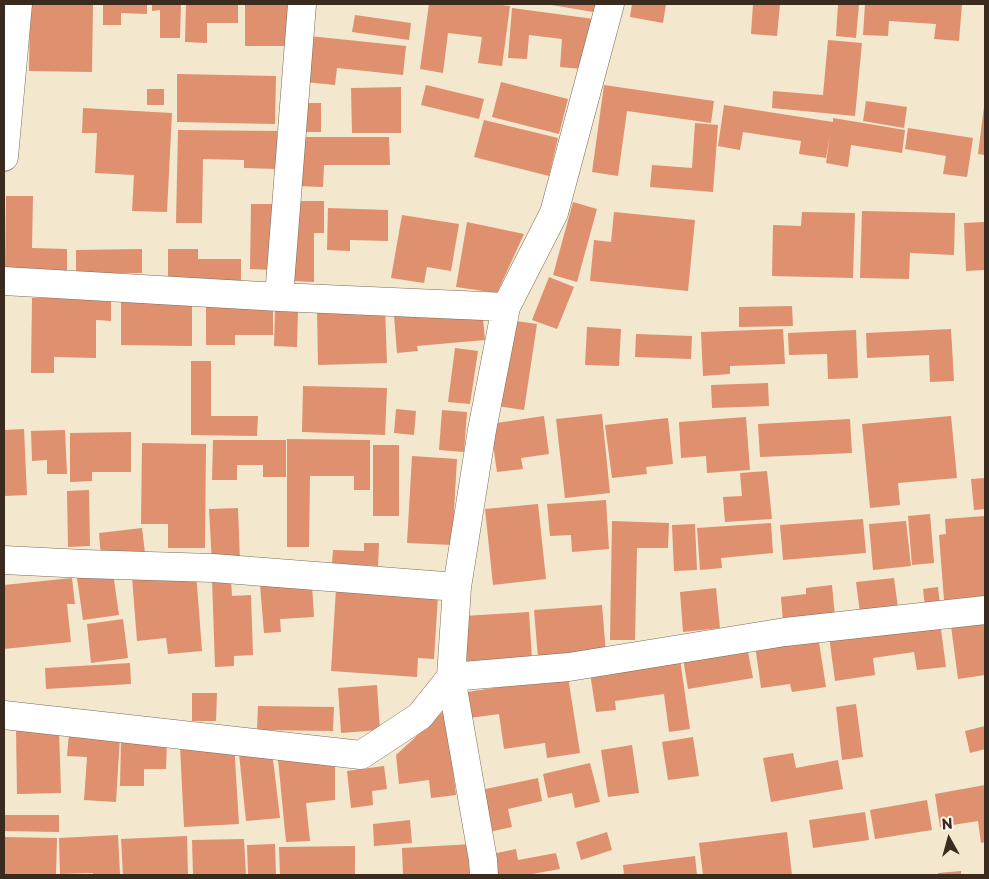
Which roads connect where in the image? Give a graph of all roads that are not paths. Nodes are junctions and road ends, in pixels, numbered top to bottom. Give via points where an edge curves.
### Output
1 (18, 4) edge
2 (302, 4) edge
3 (610, 4) edge
4 (4, 157) edge
5 (4, 281) edge
6 (278, 297) junction
7 (506, 307) junction
8 (4, 560) edge
9 (457, 587) junction
10 (985, 610) edge
11 (451, 677) junction
12 (4, 715) edge
13 (484, 875) edge

1 - 4 street
2 - 6 street
3 - 7 street via 554,213
5 - 6 street
6 - 7 street
7 - 9 street
8 - 9 street via 213,568
9 - 11 street
10 - 11 street via 784,632 569,667
11 - 12 street via 420,716 360,755
11 - 13 street

